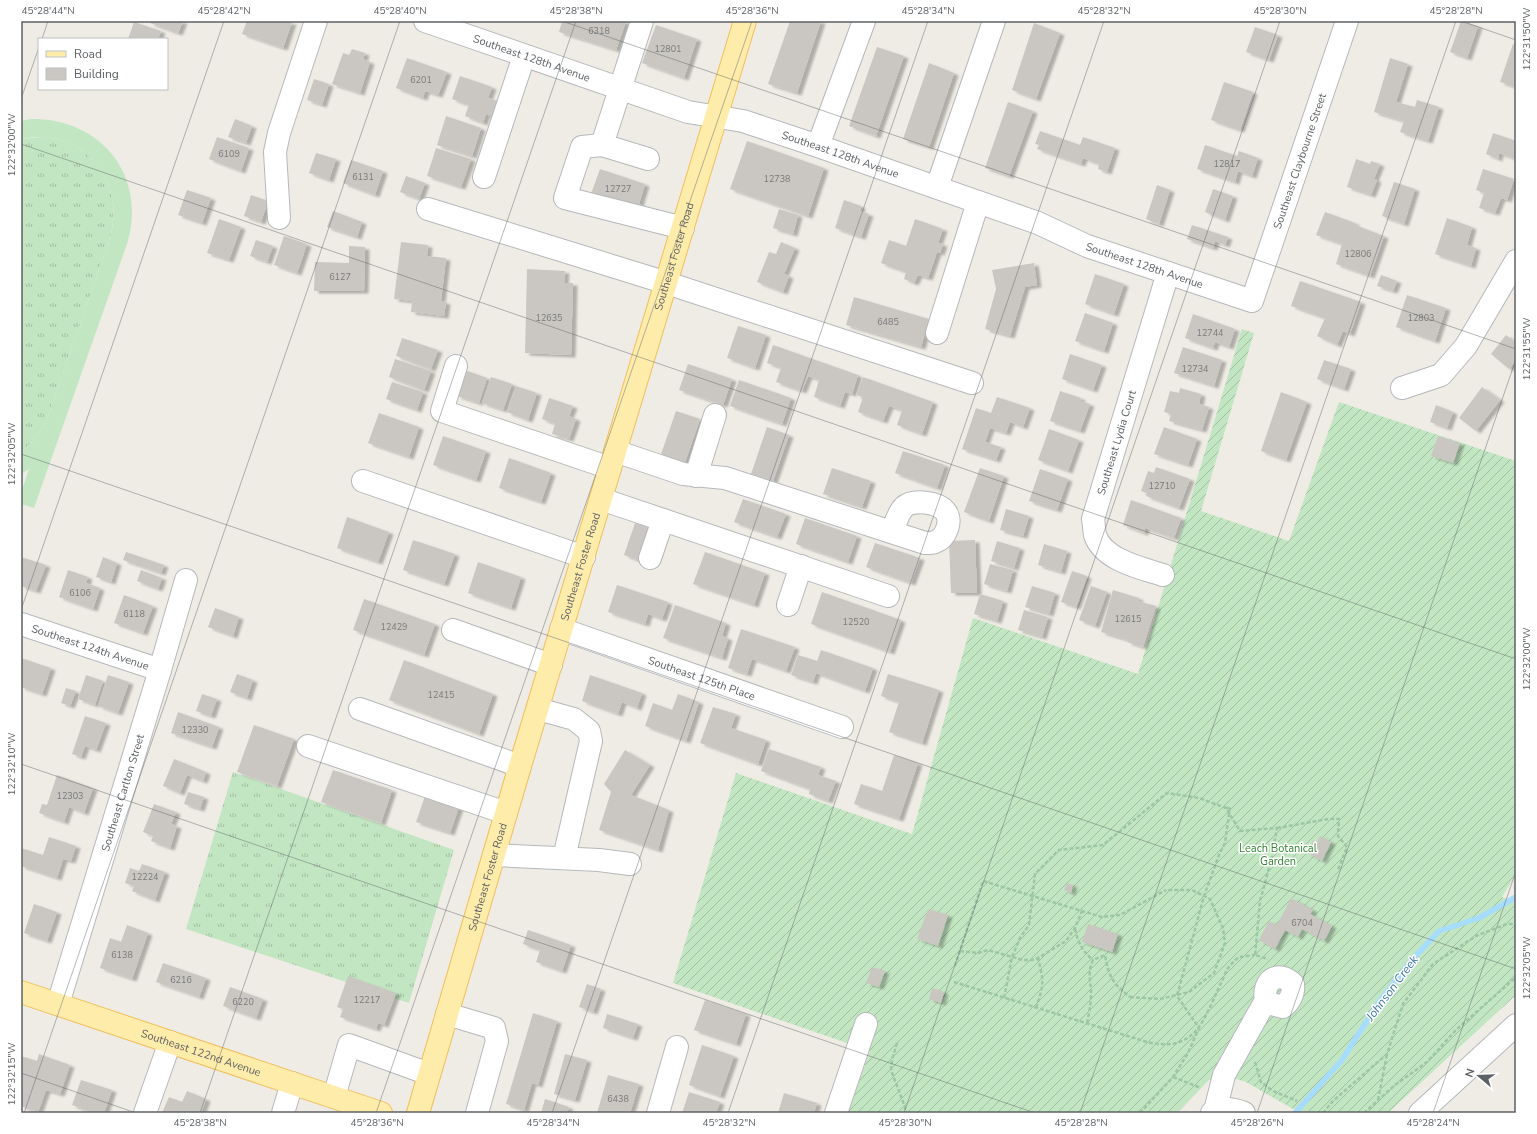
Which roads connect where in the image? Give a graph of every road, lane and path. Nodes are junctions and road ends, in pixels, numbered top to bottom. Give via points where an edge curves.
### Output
1 (316, 21) edge
2 (425, 21) edge
3 (642, 21) edge
4 (745, 21) edge
5 (864, 21) edge
6 (994, 21) edge
7 (1347, 21) edge
8 (524, 56) junction
9 (619, 88) junction
10 (717, 117) junction
11 (602, 145) junction
12 (818, 146) junction
13 (648, 159) dead end
14 (484, 178) dead end
15 (937, 187) junction
16 (978, 202) junction
17 (428, 209) dead end
18 (279, 218) dead end
19 (683, 228) junction
20 (1516, 262) edge
21 (1168, 273) junction
22 (667, 283) junction
23 (1252, 301) joint
24 (937, 333) dead end
25 (456, 366) dead end
26 (972, 383) dead end
27 (1402, 388) dead end
28 (715, 415) dead end
29 (613, 459) junction
30 (696, 476) junction
31 (363, 481) dead end
32 (601, 499) junction
33 (663, 520) junction
34 (892, 532) dead end
35 (584, 557) junction
36 (650, 558) dead end
37 (801, 566) junction
38 (1163, 575) dead end
39 (186, 580) dead end
40 (888, 596) dead end
41 (788, 605) dead end
42 (21, 624) edge
43 (561, 629) junction
44 (453, 630) dead end
45 (551, 665) junction
46 (160, 670) junction
47 (360, 709) dead end
48 (538, 709) junction
49 (842, 727) dead end
50 (308, 746) dead end
51 (520, 766) junction
52 (1226, 808) junction
53 (506, 814) junction
54 (1277, 828) junction
55 (494, 855) junction
56 (564, 858) junction
57 (630, 864) dead end
58 (1338, 870) dead end
59 (1032, 896) junction
60 (1082, 911) junction
61 (1516, 924) edge
62 (1075, 928) junction
63 (960, 951) junction
64 (1255, 956) junction
65 (1012, 957) junction
66 (1038, 958) junction
67 (1093, 960) junction
68 (955, 966) dead end
69 (1277, 977) joint
70 (1516, 977) edge
71 (954, 982) dead end
72 (21, 992) edge
73 (1004, 998) junction
74 (58, 1004) junction
75 (1036, 1008) junction
76 (447, 1014) junction
77 (1087, 1023) junction
78 (866, 1024) dead end
79 (1516, 1025) edge
80 (1199, 1028) junction
81 (170, 1042) junction
82 (897, 1043) dead end
83 (677, 1047) dead end
84 (1387, 1054) junction
85 (1254, 1057) dead end
86 (429, 1074) junction
87 (1173, 1077) junction
88 (292, 1083) junction
89 (1203, 1088) dead end
90 (1296, 1100) dead end
91 (1378, 1100) junction
92 (346, 1105) edge
93 (1226, 1112) edge
94 (145, 1113) edge
95 (283, 1113) edge
96 (381, 1113) edge
97 (418, 1113) edge
98 (477, 1113) edge
99 (658, 1113) edge
100 (836, 1113) edge
101 (905, 1113) edge
102 (1140, 1113) edge
103 (1323, 1113) edge
104 (1364, 1113) edge
105 (1420, 1113) edge

1 - 18 street via 274,152
2 - 8 street, Southeast 128th Avenue
3 - 9 street
4 - 10 main road, Southeast Foster Road
5 - 12 street
6 - 15 street
7 - 23 street, Southeast Claybourne Street
8 - 9 street, Southeast 128th Avenue
8 - 14 street
9 - 10 street, Southeast 128th Avenue via 688,112
9 - 11 street
10 - 12 street, Southeast 128th Avenue via 743,121
10 - 19 main road, Southeast Foster Road
11 - 13 street
11 - 19 street via 582,147 565,198
12 - 15 street, Southeast 128th Avenue
15 - 16 street, Southeast 128th Avenue
16 - 21 street, Southeast 128th Avenue via 1038,223 1087,246
16 - 24 street
17 - 22 street
19 - 22 main road, Southeast Foster Road
20 - 27 street via 1466,346 1441,375
21 - 23 street, Southeast 128th Avenue
21 - 38 street, Southeast Lydia Court via 1093,519 1095,536 1103,548 1119,560
22 - 26 street
22 - 29 main road, Southeast Foster Road
25 - 29 street via 442,411
28 - 30 street
29 - 30 street
29 - 32 main road, Southeast Foster Road
30 - 34 street via 725,478
31 - 35 street
32 - 33 street
32 - 35 main road, Southeast Foster Road
33 - 36 street
33 - 37 street
35 - 43 main road, Southeast Foster Road
37 - 40 street
37 - 41 street
39 - 46 street, Southeast Carlton Street
42 - 46 street, Southeast 124th Avenue
43 - 45 main road, Southeast Foster Road
43 - 49 street, Southeast 125th Place
44 - 45 street
45 - 48 main road, Southeast Foster Road
46 - 74 street, Southeast Carlton Street
47 - 51 street
48 - 51 main road, Southeast Foster Road
48 - 56 street via 574,719 589,731 591,741
50 - 53 street
51 - 53 main road, Southeast Foster Road
52 - 54 path via 1240,831
52 - 59 path via 1199,798 1168,794 1103,845 1059,850 1035,874
52 - 80 path via 1230,807 1225,843 1204,896 1176,996
53 - 55 main road, Southeast Foster Road
54 - 58 path via 1339,819 1338,836 1347,847
54 - 64 path via 1272,860 1260,901
55 - 56 street
55 - 76 main road, Southeast Foster Road
56 - 57 street
59 - 60 path
59 - 63 path via 983,881
59 - 65 path via 1029,925
60 - 62 path
60 - 67 path, bridge via 1102,917 1120,915 1166,890 1192,890 1210,899 1223,928 1224,943 1214,973 1189,992 1160,999 1130,998 1116,986 1108,972 1105,955
61 - 84 path via 1507,924 1476,936 1434,964 1403,1004
62 - 66 path via 1066,941
62 - 67 path via 1081,948
63 - 65 path via 978,953 988,950
63 - 68 path
64 - 69 path via 1280,964
64 - 80 path via 1239,957 1228,968
65 - 66 path via 1028,960
65 - 73 path
66 - 75 path via 1043,988
67 - 77 path via 1090,967 1091,1006
69 - 93 street via 1266,985 1266,1000 1224,1075
70 - 91 path via 1456,1030 1427,1062
71 - 73 path
72 - 74 main road, Southeast 122nd Avenue
73 - 75 path
74 - 81 main road, Southeast 122nd Avenue
75 - 77 path
76 - 86 main road, Southeast Foster Road
76 - 98 street via 494,1028 497,1041
77 - 80 path via 1161,1045 1173,1045 1186,1040
78 - 100 street
79 - 105 street
80 - 87 path via 1188,1053
81 - 88 main road, Southeast 122nd Avenue
81 - 94 street
82 - 101 path via 891,1070
83 - 99 street
84 - 91 path
84 - 103 path via 1333,1101
85 - 90 path via 1261,1082 1273,1091
86 - 92 street via 349,1045
86 - 97 main road, Southeast Foster Road
87 - 89 path
87 - 102 path
88 - 92 main road, Southeast 122nd Avenue
88 - 95 street
91 - 104 path
92 - 96 main road, Southeast 122nd Avenue

